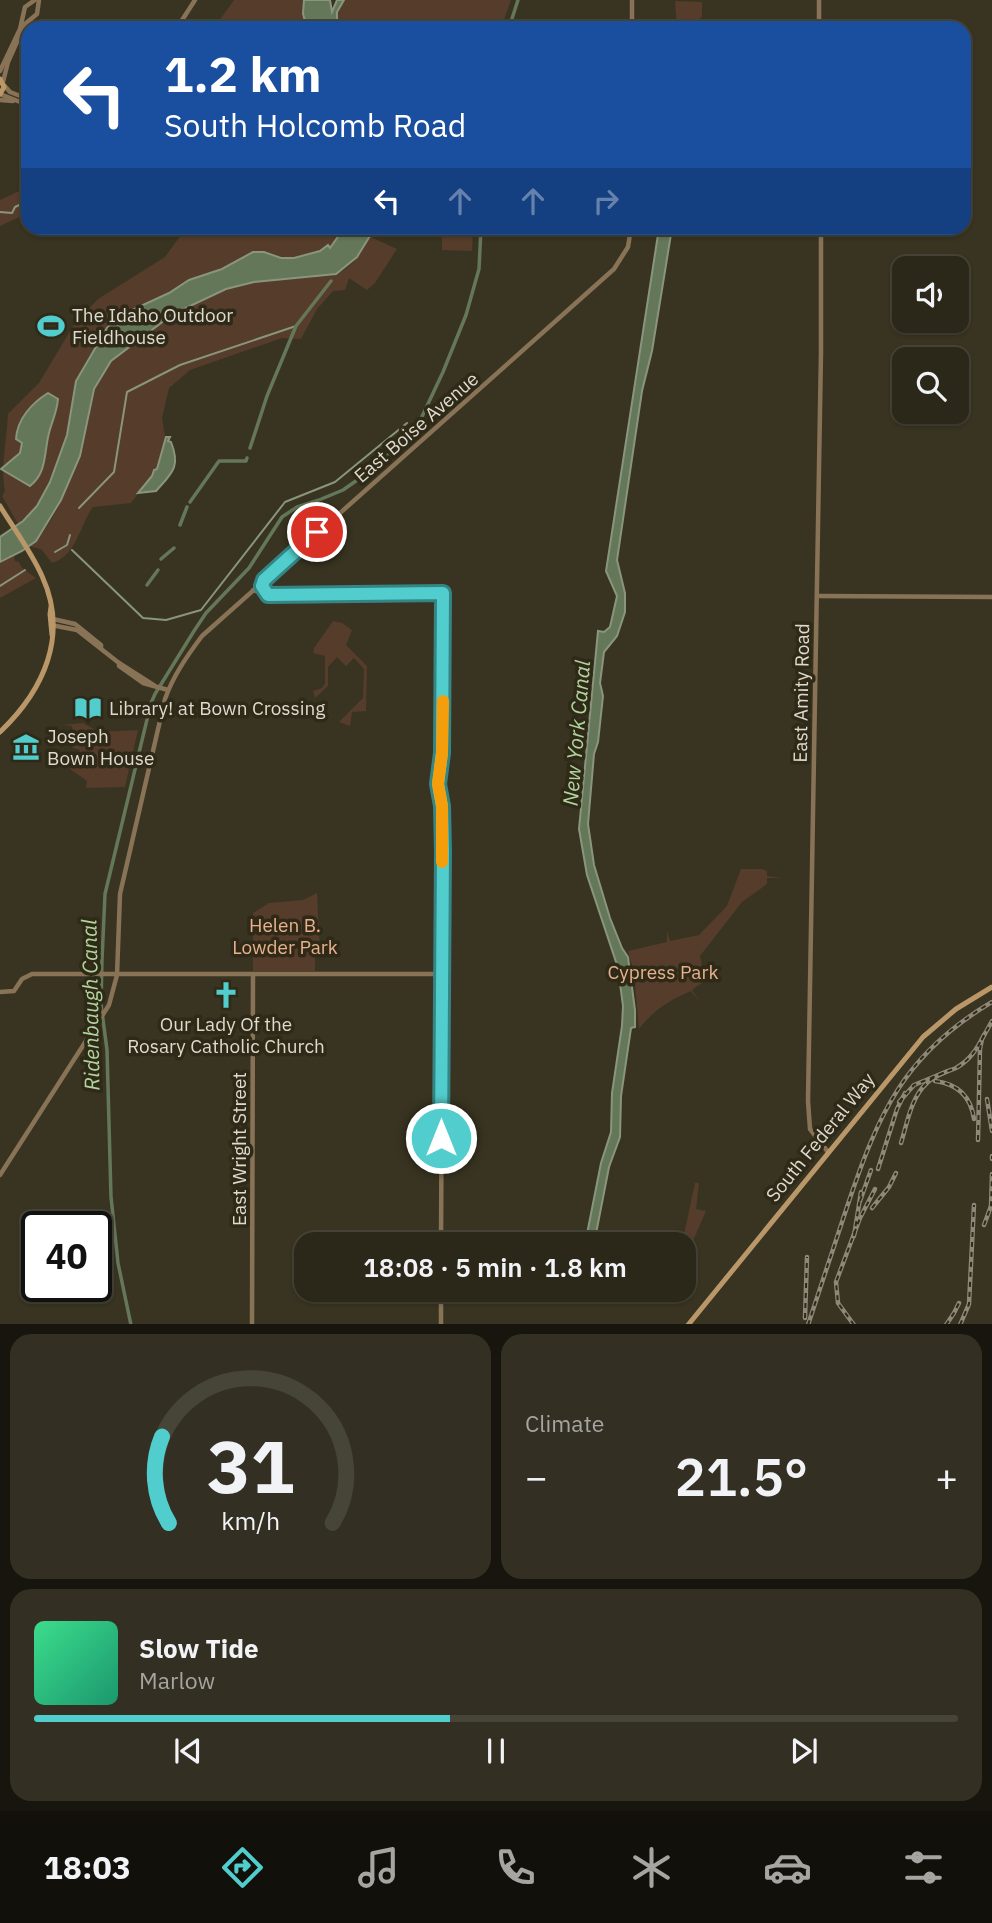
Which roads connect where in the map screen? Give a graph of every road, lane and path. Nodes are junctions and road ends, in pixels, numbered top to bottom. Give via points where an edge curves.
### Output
1 (195, 0) edge
2 (632, 0) edge
3 (820, 0) edge
4 (34, 1) edge
5 (24, 13) junction
6 (30, 17) junction
7 (22, 21) edge
8 (27, 21) edge
9 (182, 21) edge
10 (632, 21) edge
11 (820, 21) edge
12 (21, 25) edge
13 (21, 33) edge
14 (0, 71) edge
15 (2, 82) edge
16 (0, 96) edge
17 (21, 99) edge
18 (21, 101) edge
19 (630, 235) edge
20 (821, 235) edge
21 (0, 506) edge
22 (264, 580) junction
23 (253, 590) junction
24 (268, 595) junction
25 (817, 596) junction
26 (992, 597) edge
27 (52, 622) junction
28 (165, 689) junction
29 (0, 732) edge
30 (253, 974) junction
31 (442, 974) junction
32 (117, 975) junction
33 (992, 987) edge
34 (0, 992) edge
35 (828, 1152) junction
36 (0, 1175) edge
37 (441, 1232) edge
38 (441, 1302) edge
39 (252, 1324) edge
40 (441, 1324) edge
41 (689, 1324) edge

1 - 9 street
2 - 10 street
3 - 11 street
4 - 5 street via 24,7
4 - 6 street via 36,15
5 - 6 street
5 - 7 street
6 - 8 street
12 - 14 street
13 - 15 street
15 - 16 main road
15 - 17 street
16 - 18 street
19 - 22 street, East Boise Avenue via 614,269
20 - 25 street, East Amity Road
21 - 27 main road via 45,584
22 - 23 street, East Boise Avenue
22 - 24 street via 262,590
23 - 24 street
23 - 28 street, East Boise Avenue via 202,636
24 - 31 street via 443,593 438,784 442,806
25 - 26 street
25 - 35 street, East Amity Road via 808,1101 810,1129
27 - 28 street via 77,630 119,663
27 - 29 main road via 50,654 42,678
28 - 32 street, East Boise Avenue via 120,894
30 - 31 street
30 - 32 street
30 - 39 street, East Wright Street
31 - 37 street
32 - 34 street via 32,974 14,990
32 - 36 street, East Boise Avenue via 104,1015
33 - 35 main road, South Federal Way via 923,1037
35 - 41 main road, South Federal Way
38 - 40 street

